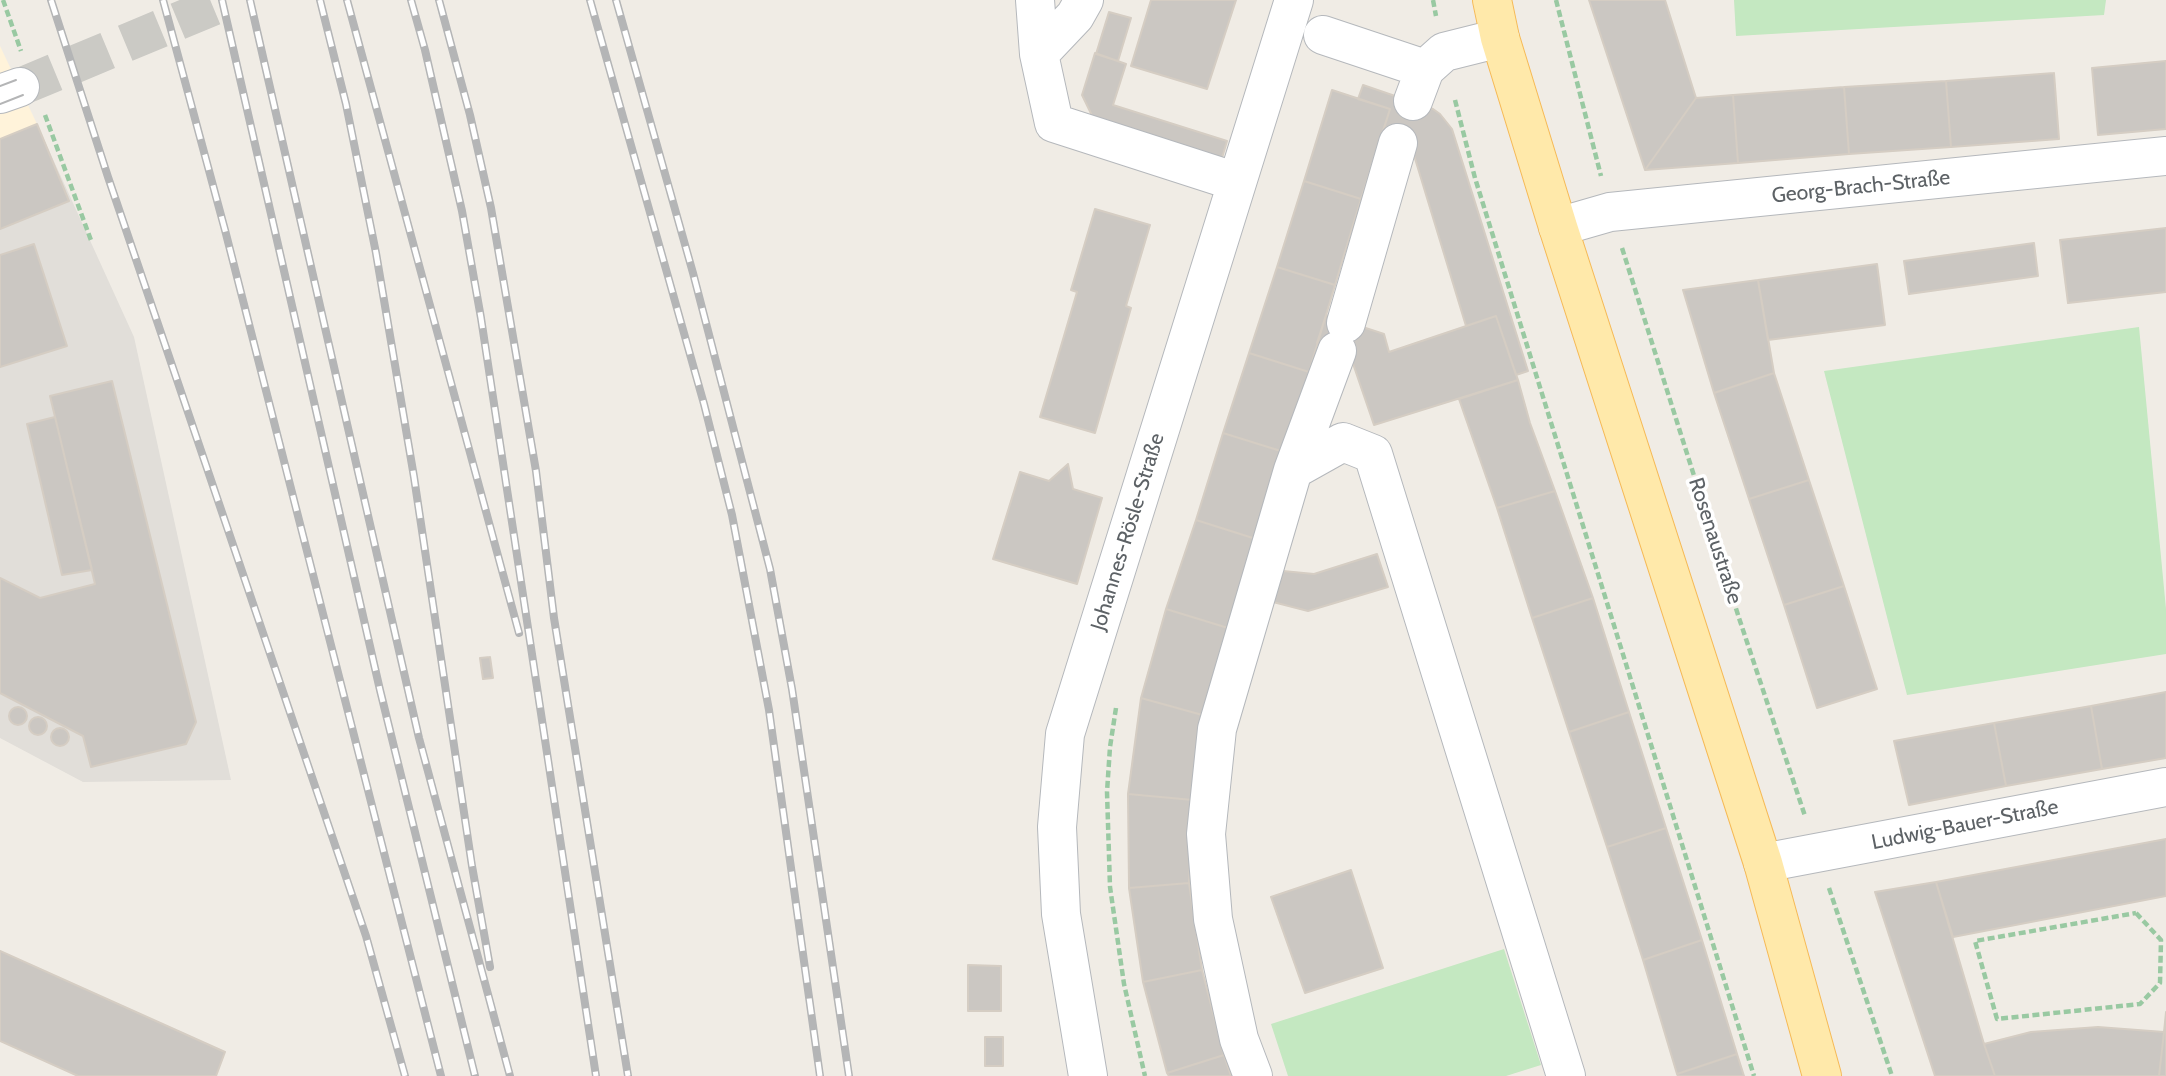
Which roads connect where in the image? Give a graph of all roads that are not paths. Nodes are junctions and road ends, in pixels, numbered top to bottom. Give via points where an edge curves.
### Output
1 (1035, 0) edge
2 (1084, 0) edge
3 (1294, 0) edge
4 (1492, 0) edge
5 (1323, 35) dead end
6 (1500, 38) junction
7 (1039, 54) junction
8 (1398, 143) dead end
9 (2166, 156) edge
10 (1237, 182) junction
11 (1558, 227) junction
12 (1293, 470) junction
13 (2166, 787) edge
14 (1763, 863) junction
15 (1088, 1076) edge
16 (1253, 1076) edge
17 (1566, 1076) edge
18 (1822, 1076) edge

1 - 7 street
2 - 7 street
3 - 10 street, Johannes-Rösle-Straße
4 - 6 main road
5 - 6 street via 1430,86 1444,52
6 - 11 main road
7 - 10 street via 1055,123
8 - 12 street via 1342,337
9 - 11 street, Georg-Brach-Straße via 1610,212
10 - 15 street, Johannes-Rösle-Straße via 1065,734 1056,827 1061,914
11 - 14 main road
12 - 16 street via 1217,729 1206,834 1213,919 1239,1039
12 - 17 street via 1343,442 1373,454
13 - 14 street, Ludwig-Bauer-Straße
14 - 18 main road

